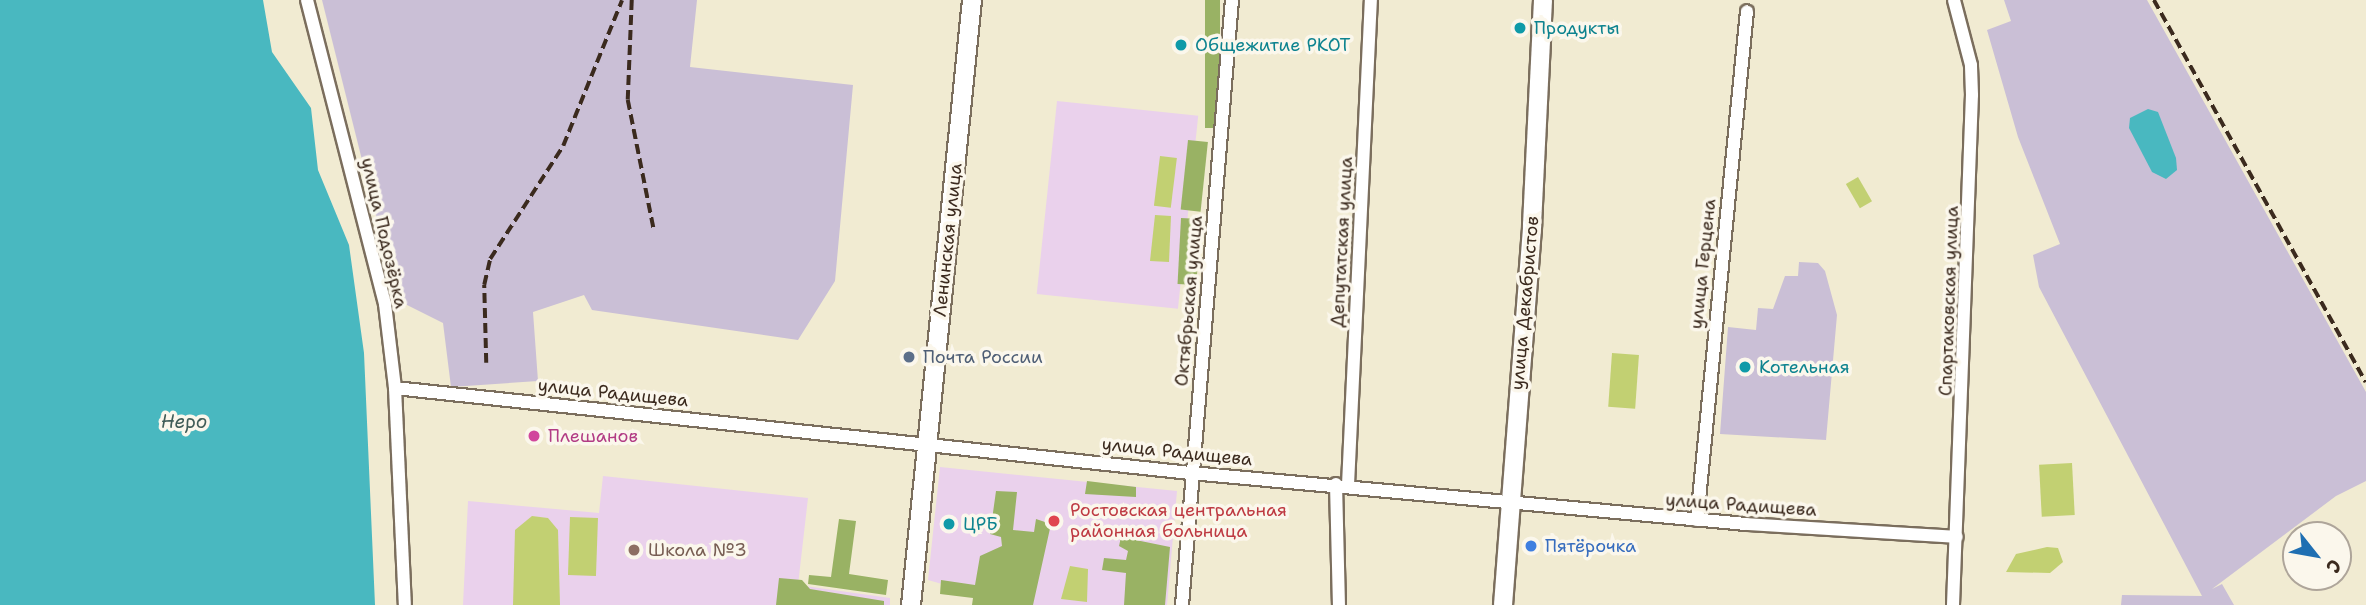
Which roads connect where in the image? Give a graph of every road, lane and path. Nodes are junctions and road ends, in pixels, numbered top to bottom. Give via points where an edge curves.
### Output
1 (307, 0) edge
2 (972, 0) edge
3 (1232, 0) edge
4 (1371, 0) edge
5 (1543, 0) edge
6 (1954, 0) edge
7 (1747, 11) dead end
8 (395, 388) junction
9 (928, 443) junction
10 (1191, 473) junction
11 (1342, 484) junction
12 (1508, 502) junction
13 (1696, 520) junction
14 (1957, 537) junction
15 (405, 605) edge
16 (911, 605) edge
17 (1182, 605) edge
18 (1339, 605) edge
19 (1503, 605) edge
20 (1953, 605) edge

1 - 8 street, улица Подозёрка via 385,304
2 - 9 main road, Ленинская улица
3 - 10 street, Октябрьская улица
4 - 11 street, Депутатская улица
5 - 12 main road, улица Декабристов via 1532,225
6 - 14 street, Спартаковская улица via 1972,65
7 - 13 street, улица Герцена
8 - 9 street, улица Радищева
8 - 15 street, улица Подозёрка
9 - 10 street, улица Радищева
9 - 16 main road, Ленинская улица
10 - 11 street, улица Радищева
10 - 17 street, Октябрьская улица
11 - 12 street, улица Радищева
11 - 18 street, Депутатская улица
12 - 13 street, улица Радищева
12 - 19 main road, улица Декабристов
13 - 14 street, улица Радищева
14 - 20 street, Спартаковская улица

